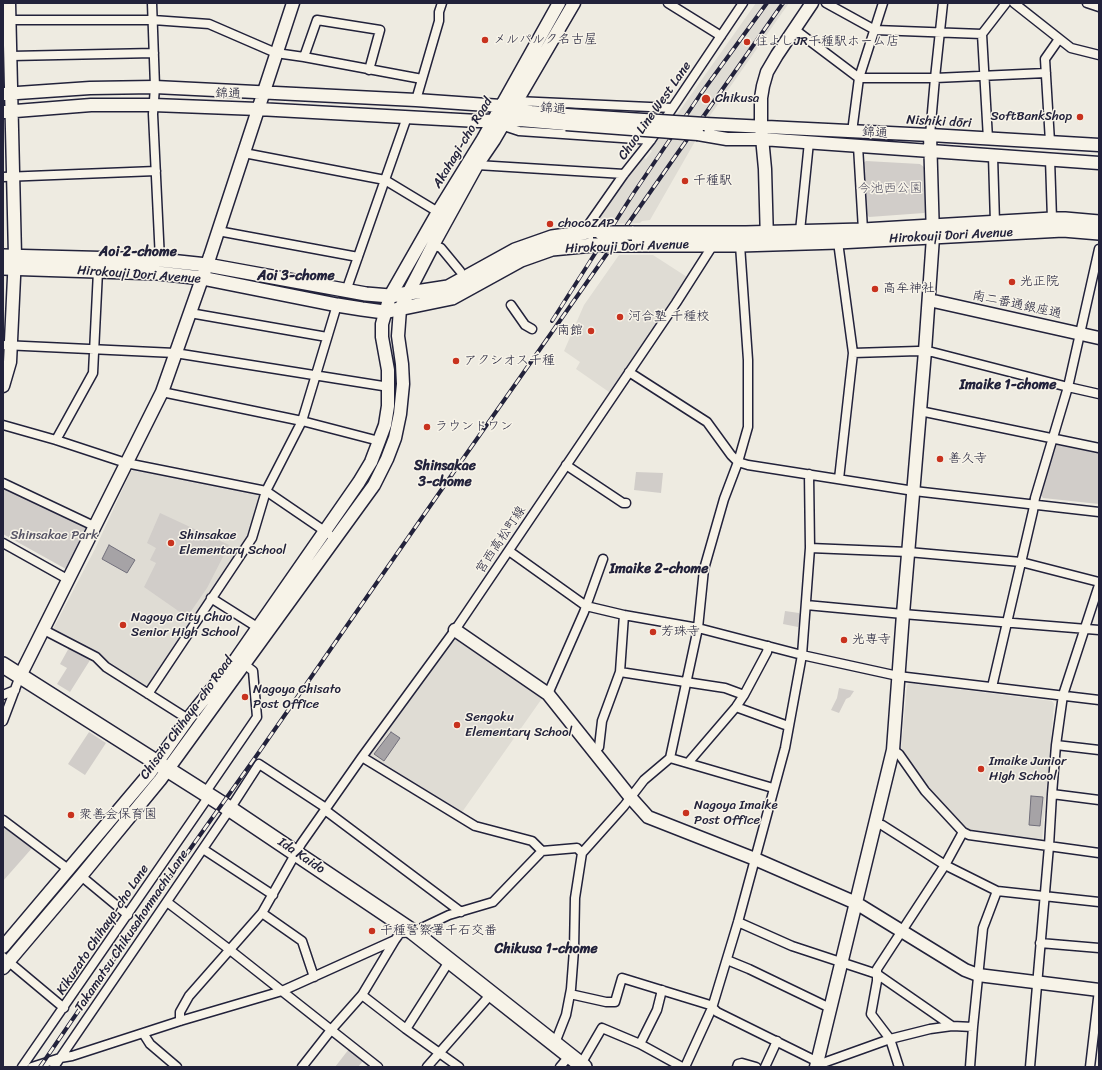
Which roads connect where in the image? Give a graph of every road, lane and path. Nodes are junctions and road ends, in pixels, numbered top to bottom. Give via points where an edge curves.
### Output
1 (9, 3) edge
2 (152, 3) edge
3 (293, 3) edge
4 (442, 3) edge
5 (559, 3) edge
6 (574, 3) edge
7 (668, 3) edge
8 (744, 3) edge
9 (812, 3) edge
10 (826, 3) edge
11 (883, 3) edge
12 (943, 3) edge
13 (1006, 3) edge
14 (1014, 3) edge
15 (1087, 3) edge
16 (1099, 7) edge
17 (10, 20) junction
18 (153, 20) junction
19 (794, 28) junction
20 (875, 30) junction
21 (940, 33) junction
22 (982, 34) junction
23 (721, 36) junction
24 (1060, 39) junction
25 (154, 53) junction
26 (276, 53) junction
27 (8, 54) edge
28 (1099, 55) edge
29 (304, 57) junction
30 (369, 70) junction
31 (1046, 73) junction
32 (984, 76) junction
33 (859, 78) junction
34 (935, 78) junction
35 (422, 79) junction
36 (155, 87) junction
37 (265, 92) junction
38 (7, 94) edge
39 (416, 100) junction
40 (153, 105) junction
41 (510, 105) junction
42 (672, 108) junction
43 (258, 109) junction
44 (7, 112) edge
45 (407, 117) junction
46 (567, 119) junction
47 (500, 123) junction
48 (701, 129) joint
49 (852, 132) junction
50 (762, 133) junction
51 (930, 135) junction
52 (988, 139) junction
53 (651, 140) junction
54 (809, 142) junction
55 (1050, 142) junction
56 (1099, 145) edge
57 (858, 146) junction
58 (930, 151) junction
59 (244, 153) junction
60 (993, 156) junction
61 (1050, 160) junction
62 (1099, 163) edge
63 (478, 166) junction
64 (156, 171) junction
65 (624, 174) junction
66 (8, 177) edge
67 (385, 180) junction
68 (438, 212) junction
69 (1052, 219) junction
70 (1099, 222) edge
71 (995, 223) junction
72 (862, 230) junction
73 (218, 231) junction
74 (800, 231) junction
75 (588, 232) junction
76 (933, 232) junction
77 (1099, 233) edge
78 (767, 238) junction
79 (838, 242) junction
80 (434, 245) junction
81 (713, 245) junction
82 (740, 245) junction
83 (1099, 249) edge
84 (358, 257) junction
85 (160, 260) junction
86 (9, 262) edge
87 (207, 265) junction
88 (98, 271) junction
89 (460, 271) dead end
90 (202, 278) junction
91 (346, 291) junction
92 (407, 294) junction
93 (390, 296) junction
94 (929, 300) junction
95 (338, 305) junction
96 (511, 305) dead end
97 (400, 309) junction
98 (190, 312) junction
99 (384, 312) junction
100 (532, 330) dead end
101 (1080, 333) junction
102 (327, 337) junction
103 (1099, 338) edge
104 (7, 345) edge
105 (95, 350) junction
106 (925, 351) junction
107 (175, 353) junction
108 (853, 353) junction
109 (629, 372) junction
110 (315, 376) junction
111 (3, 386) edge
112 (389, 386) junction
113 (1068, 387) junction
114 (162, 392) junction
115 (1099, 394) edge
116 (920, 411) junction
117 (302, 421) junction
118 (3, 425) edge
119 (1053, 439) junction
120 (56, 440) junction
121 (379, 441) junction
122 (1099, 448) edge
123 (738, 462) junction
124 (126, 463) junction
125 (566, 465) junction
126 (809, 474) junction
127 (839, 479) junction
128 (3, 483) edge
129 (266, 491) junction
130 (914, 491) junction
131 (626, 503) dead end
132 (1034, 504) junction
133 (1099, 512) edge
134 (96, 527) junction
135 (324, 531) junction
136 (335, 538) junction
137 (3, 543) edge
138 (810, 548) junction
139 (509, 551) junction
140 (908, 552) junction
141 (603, 559) dead end
142 (1021, 562) junction
143 (69, 580) junction
144 (1099, 582) edge
145 (1099, 585) edge
146 (211, 598) junction
147 (806, 604) junction
148 (586, 606) junction
149 (903, 614) junction
150 (624, 615) junction
151 (1008, 622) junction
152 (257, 627) junction
153 (698, 628) junction
154 (1084, 629) junction
155 (44, 630) junction
156 (455, 630) junction
157 (1099, 630) edge
158 (768, 646) junction
159 (802, 654) junction
160 (244, 664) junction
161 (3, 665) edge
162 (620, 672) junction
163 (898, 676) junction
164 (687, 681) junction
165 (18, 683) junction
166 (992, 687) junction
167 (148, 694) junction
168 (548, 694) junction
169 (3, 695) edge
170 (744, 695) junction
171 (1063, 695) junction
172 (1099, 700) edge
173 (736, 708) junction
174 (188, 719) junction
175 (3, 721) edge
176 (788, 726) junction
177 (1056, 745) junction
178 (893, 750) junction
179 (1099, 750) edge
180 (595, 751) junction
181 (362, 757) junction
182 (670, 758) junction
183 (688, 762) junction
184 (162, 766) junction
185 (773, 788) junction
186 (1052, 794) junction
187 (206, 798) junction
188 (631, 798) junction
189 (1099, 800) edge
190 (325, 809) junction
191 (227, 813) junction
192 (3, 820) edge
193 (875, 824) junction
194 (964, 832) junction
195 (1049, 846) junction
196 (299, 848) junction
197 (203, 849) junction
198 (542, 850) junction
199 (582, 853) junction
200 (1099, 853) edge
201 (755, 859) junction
202 (946, 865) junction
203 (68, 869) junction
204 (81, 876) junction
205 (997, 890) junction
206 (273, 894) junction
207 (1044, 896) junction
208 (167, 902) junction
209 (1099, 902) edge
210 (856, 903) junction
211 (461, 912) junction
212 (262, 913) junction
213 (128, 915) junction
214 (738, 922) junction
215 (902, 931) junction
216 (413, 932) junction
217 (395, 940) junction
218 (1040, 943) junction
219 (3, 947) edge
220 (1099, 948) edge
221 (230, 950) junction
222 (450, 960) junction
223 (727, 960) junction
224 (5, 962) edge
225 (842, 962) junction
226 (877, 974) junction
227 (978, 976) junction
228 (314, 977) junction
229 (1037, 983) junction
230 (662, 990) junction
231 (1099, 990) edge
232 (282, 991) junction
233 (491, 994) junction
234 (570, 994) junction
235 (362, 995) junction
236 (64, 1008) junction
237 (712, 1008) junction
238 (830, 1008) junction
239 (180, 1021) junction
240 (952, 1026) junction
241 (973, 1028) junction
242 (331, 1030) junction
243 (406, 1030) junction
244 (143, 1033) junction
245 (890, 1039) junction
246 (777, 1041) junction
247 (555, 1043) junction
248 (640, 1044) junction
249 (440, 1053) junction
250 (60, 1058) junction
251 (578, 1062) edge
252 (168, 1064) edge
253 (817, 1064) edge
254 (304, 1066) edge
255 (22, 1067) edge
256 (32, 1067) edge
257 (54, 1067) edge
258 (177, 1067) edge
259 (378, 1067) edge
260 (427, 1067) edge
261 (459, 1067) edge
262 (560, 1067) edge
263 (682, 1067) edge
264 (685, 1067) edge
265 (736, 1067) edge
266 (756, 1067) edge
267 (765, 1067) edge
268 (899, 1067) edge
269 (970, 1067) edge
270 (1030, 1067) edge
271 (1090, 1067) edge

1 - 17 street
2 - 18 street
3 - 26 street
4 - 35 street
5 - 41 street, Akahagi-cho Road
6 - 41 street, Akahagi-cho Road
7 - 23 street
8 - 23 street, Chuo Line West Lane
9 - 19 street
10 - 20 street
11 - 20 street
12 - 21 street
13 - 22 street
14 - 24 street
15 - 16 street
17 - 18 street
17 - 27 street
18 - 25 street
18 - 26 street via 209,24
19 - 33 street
19 - 50 street via 767,72 761,98
20 - 21 street
20 - 33 street
21 - 22 street
21 - 34 street
22 - 32 street
23 - 42 street, Chuo Line West Lane
24 - 28 street via 1071,48
24 - 31 street via 1045,59
25 - 27 street
25 - 36 street
26 - 29 street
26 - 37 street
27 - 38 street
29 - 30 street
29 - 30 street via 317,20 380,30
30 - 35 street
31 - 32 street
31 - 55 street
32 - 34 street
32 - 52 street
33 - 34 street
33 - 49 street
34 - 51 street
35 - 39 street
36 - 37 street, 錦通
36 - 38 street, 錦通 via 90,88
36 - 40 street
37 - 39 street, 錦通
37 - 43 street
38 - 44 street
39 - 41 street, 錦通
40 - 43 street, 錦通
40 - 44 street, 錦通 via 91,105
40 - 64 street
41 - 42 street
41 - 46 street, 錦通
41 - 47 street, Akahagi-cho Road
42 - 53 street, Chuo Line West Lane
43 - 45 street, 錦通
43 - 59 street
44 - 66 street
45 - 47 street, 錦通
45 - 67 street
46 - 47 street, 錦通
46 - 48 street, 錦通, bridge
47 - 53 street via 519,131
47 - 63 street, Akahagi-cho Road
47 - 68 street, Akahagi-cho Road
48 - 50 street, Nishiki dōri
49 - 50 street, Nishiki dōri
49 - 51 street, Nishiki dōri
50 - 54 street, 錦通
50 - 78 street
51 - 52 street, Nishiki dōri
51 - 58 street
52 - 55 street, Nishiki dōri
53 - 65 street, Chuo Line West Lane
54 - 57 street, 錦通
54 - 74 street
55 - 56 street, Nishiki dōri
57 - 58 street, 錦通
57 - 72 street
58 - 60 street, 錦通
58 - 76 street
59 - 67 street
59 - 73 street
60 - 61 street, 錦通
60 - 71 street
61 - 62 street, 錦通
61 - 69 street
63 - 65 street
63 - 80 street, Akahagi-cho Road
64 - 66 street
64 - 85 street
65 - 75 street, Chuo Line West Lane via 589,224
66 - 86 street
67 - 68 street
67 - 84 street
68 - 93 street, Akahagi-cho Road
69 - 70 main road, Hirokouji Dori Avenue
69 - 71 main road, Hirokouji Dori Avenue
71 - 76 main road, Hirokouji Dori Avenue
72 - 74 main road, Hirokouji Dori Avenue
72 - 76 main road, Hirokouji Dori Avenue
73 - 84 street
73 - 87 street
74 - 78 main road, Hirokouji Dori Avenue
75 - 78 main road, Hirokouji Dori Avenue, bridge
75 - 92 main road, Hirokouji Dori Avenue via 552,236 515,250 448,287
76 - 77 main road, Hirokouji Dori Avenue via 1064,230
76 - 79 main road, Hirokouji Dori Avenue
76 - 94 street
78 - 79 main road, Hirokouji Dori Avenue
78 - 82 main road, Hirokouji Dori Avenue
79 - 108 street
80 - 89 street via 441,248
80 - 92 street, Akahagi-cho Road
81 - 82 main road, Hirokouji Dori Avenue
81 - 97 main road, Hirokouji Dori Avenue, bridge via 593,245 552,249 521,260 452,298
81 - 109 street, 宮西高松町線
82 - 123 street via 748,360 748,427
83 - 101 street
84 - 91 street
85 - 86 main road, Hirokouji Dori Avenue
85 - 87 main road, Hirokouji Dori Avenue
86 - 88 main road, Hirokouji Dori Avenue
86 - 104 street
87 - 90 street
87 - 91 main road, Hirokouji Dori Avenue
88 - 90 main road, Hirokouji Dori Avenue
88 - 105 street
90 - 95 main road, Hirokouji Dori Avenue
90 - 98 street
91 - 93 main road, Hirokouji Dori Avenue
92 - 93 main road, Hirokouji Dori Avenue
92 - 97 street, Akahagi-cho Road
93 - 99 street, Akahagi-cho Road
94 - 101 street, 南二番通銀座通
94 - 106 street
95 - 99 main road, Hirokouji Dori Avenue
95 - 102 street
96 - 100 street
97 - 99 main road, Hirokouji Dori Avenue
97 - 136 street, Chisato Chihaya-cho Road via 398,336 403,384 395,438 374,485
98 - 102 street
98 - 107 street
99 - 112 street, Chisato Chihaya-cho Road via 382,337
101 - 103 street, 南二番通銀座通
101 - 113 street
102 - 110 street
104 - 105 street
104 - 111 street via 10,362
105 - 107 street
105 - 120 street via 93,372
106 - 108 street
106 - 113 street
106 - 116 street
107 - 110 street
107 - 114 street
108 - 127 street
109 - 123 street via 707,422
109 - 125 street, 宮西高松町線
110 - 112 street
110 - 117 street
112 - 121 street, Chisato Chihaya-cho Road via 385,425
113 - 115 street
113 - 119 street
114 - 117 street
114 - 124 street
116 - 119 street
116 - 130 street
117 - 121 street
117 - 129 street
118 - 120 street
119 - 122 street
119 - 132 street
120 - 124 street
121 - 135 street, Chisato Chihaya-cho Road via 371,462 359,482
123 - 126 street
123 - 153 street via 724,499 706,563
124 - 129 street
124 - 134 street
125 - 131 street
125 - 139 street, 宮西高松町線
126 - 127 street
126 - 138 street
127 - 130 street
128 - 134 street
129 - 135 street
129 - 146 street via 252,538
130 - 132 street
130 - 140 street
132 - 133 street
132 - 142 street
134 - 143 street
135 - 136 street
135 - 152 street, Chisato Chihaya-cho Road
136 - 160 street, Chisato Chihaya-cho Road
137 - 143 street
138 - 140 street
138 - 147 street
139 - 148 street
139 - 156 street, 宮西高松町線
140 - 142 street
140 - 149 street
141 - 148 street
142 - 144 street
142 - 151 street
143 - 155 street
145 - 154 street
146 - 152 street
146 - 167 street
147 - 149 street
147 - 159 street
148 - 150 street
148 - 168 street
149 - 151 street
149 - 163 street
150 - 153 street
150 - 162 street
151 - 154 street
151 - 166 street
152 - 174 street, Chisato Chihaya-cho Road via 236,659
153 - 158 street
153 - 164 street
154 - 157 street
154 - 171 street
155 - 165 street
155 - 167 street via 96,657 106,667
156 - 168 street
156 - 181 street, 宮西高松町線
158 - 159 street
158 - 170 street
159 - 163 street
159 - 176 street
160 - 184 street, Chisato Chihaya-cho Road
160 - 187 street, Kikuzato Chihaya-cho Lane via 253,671 257,717
161 - 165 highway, Ida Kaido
162 - 164 street
162 - 180 street via 602,721 599,747
163 - 166 street
163 - 178 street
164 - 170 street via 725,688
164 - 182 street
165 - 169 street
165 - 175 street
165 - 184 highway, Ida Kaido
166 - 171 street
167 - 174 street
168 - 180 street
170 - 173 street
171 - 172 street
171 - 177 street
173 - 176 street
173 - 183 street
174 - 184 street, Chisato Chihaya-cho Road
176 - 185 street
177 - 179 street
177 - 186 street
178 - 193 street
178 - 194 street via 899,754 925,791
180 - 188 street
181 - 190 street, 宮西高松町線
181 - 198 street via 475,826 532,841
182 - 183 street
182 - 188 street via 644,780
183 - 185 street
184 - 187 highway, Ida Kaido
184 - 203 street, Chisato Chihaya-cho Road
184 - 204 street, Chisato Chihaya-cho Road
185 - 201 street
186 - 189 street
186 - 195 street
187 - 191 highway, Ida Kaido
187 - 213 street, Kikuzato Chihaya-cho Lane
188 - 199 street
188 - 201 street via 648,817
190 - 191 street, Takamatsu Chikusahonmachi Lane via 259,764
190 - 196 street, 宮西高松町線
190 - 211 street
191 - 196 highway, Ida Kaido
191 - 197 street, Takamatsu Chikusahonmachi Lane
192 - 203 street
193 - 202 street via 882,825
193 - 210 street
194 - 195 street via 969,835
194 - 202 street
195 - 200 street
195 - 207 street
196 - 206 street, 宮西高松町線
196 - 216 highway, Ida Kaido
197 - 206 street
197 - 208 street, Takamatsu Chikusahonmachi Lane
198 - 199 street via 577,848
198 - 211 street via 493,902
199 - 234 street via 575,898
201 - 210 street
201 - 214 street
202 - 205 street
202 - 215 street
203 - 219 street, Chisato Chihaya-cho Road
204 - 213 street
204 - 224 street, Chisato Chihaya-cho Road
205 - 207 street
205 - 227 street via 983,928
206 - 212 street, 宮西高松町線
207 - 209 street
207 - 218 street
208 - 221 street
208 - 250 street, Takamatsu Chikusahonmachi Lane
210 - 215 street
210 - 225 street
211 - 216 street
212 - 221 street, 宮西高松町線
212 - 228 street via 302,941
213 - 236 street, Kikuzato Chihaya-cho Lane
214 - 223 street
214 - 225 street via 792,946
215 - 226 street via 877,969
215 - 227 street
216 - 217 street via 400,933
216 - 222 highway, Ida Kaido
217 - 228 street
217 - 235 street
218 - 220 street
218 - 229 street
221 - 232 street
221 - 239 street, 宮西高松町線 via 190,996 180,1012
222 - 233 highway, Ida Kaido
222 - 243 street
223 - 237 street
223 - 238 street
224 - 236 street
225 - 226 street
225 - 238 street
226 - 240 street
226 - 245 street via 871,1014
227 - 229 street
227 - 241 street
228 - 232 street
229 - 231 street
229 - 270 street
230 - 234 street via 622,978 615,1002
230 - 237 street via 710,1005
230 - 248 street via 657,1010
231 - 271 street
232 - 239 street
232 - 242 street
233 - 247 highway, Ida Kaido
233 - 249 street
234 - 247 street via 566,1015
235 - 242 street
235 - 243 street
236 - 255 street, Kikuzato Chihaya-cho Lane
237 - 246 street
237 - 264 street
238 - 253 street
239 - 244 street
240 - 241 street
240 - 245 street
241 - 269 street
242 - 254 street
242 - 259 street
243 - 249 street
244 - 250 street
244 - 252 street
245 - 253 street
245 - 268 street
246 - 253 street
246 - 267 street
247 - 251 highway, Ida Kaido
248 - 251 street via 602,1028
248 - 263 street
249 - 260 street
249 - 261 street
250 - 256 street
250 - 257 street, Takamatsu Chikusahonmachi Lane
251 - 262 street
252 - 258 street
265 - 266 street via 742,1062

